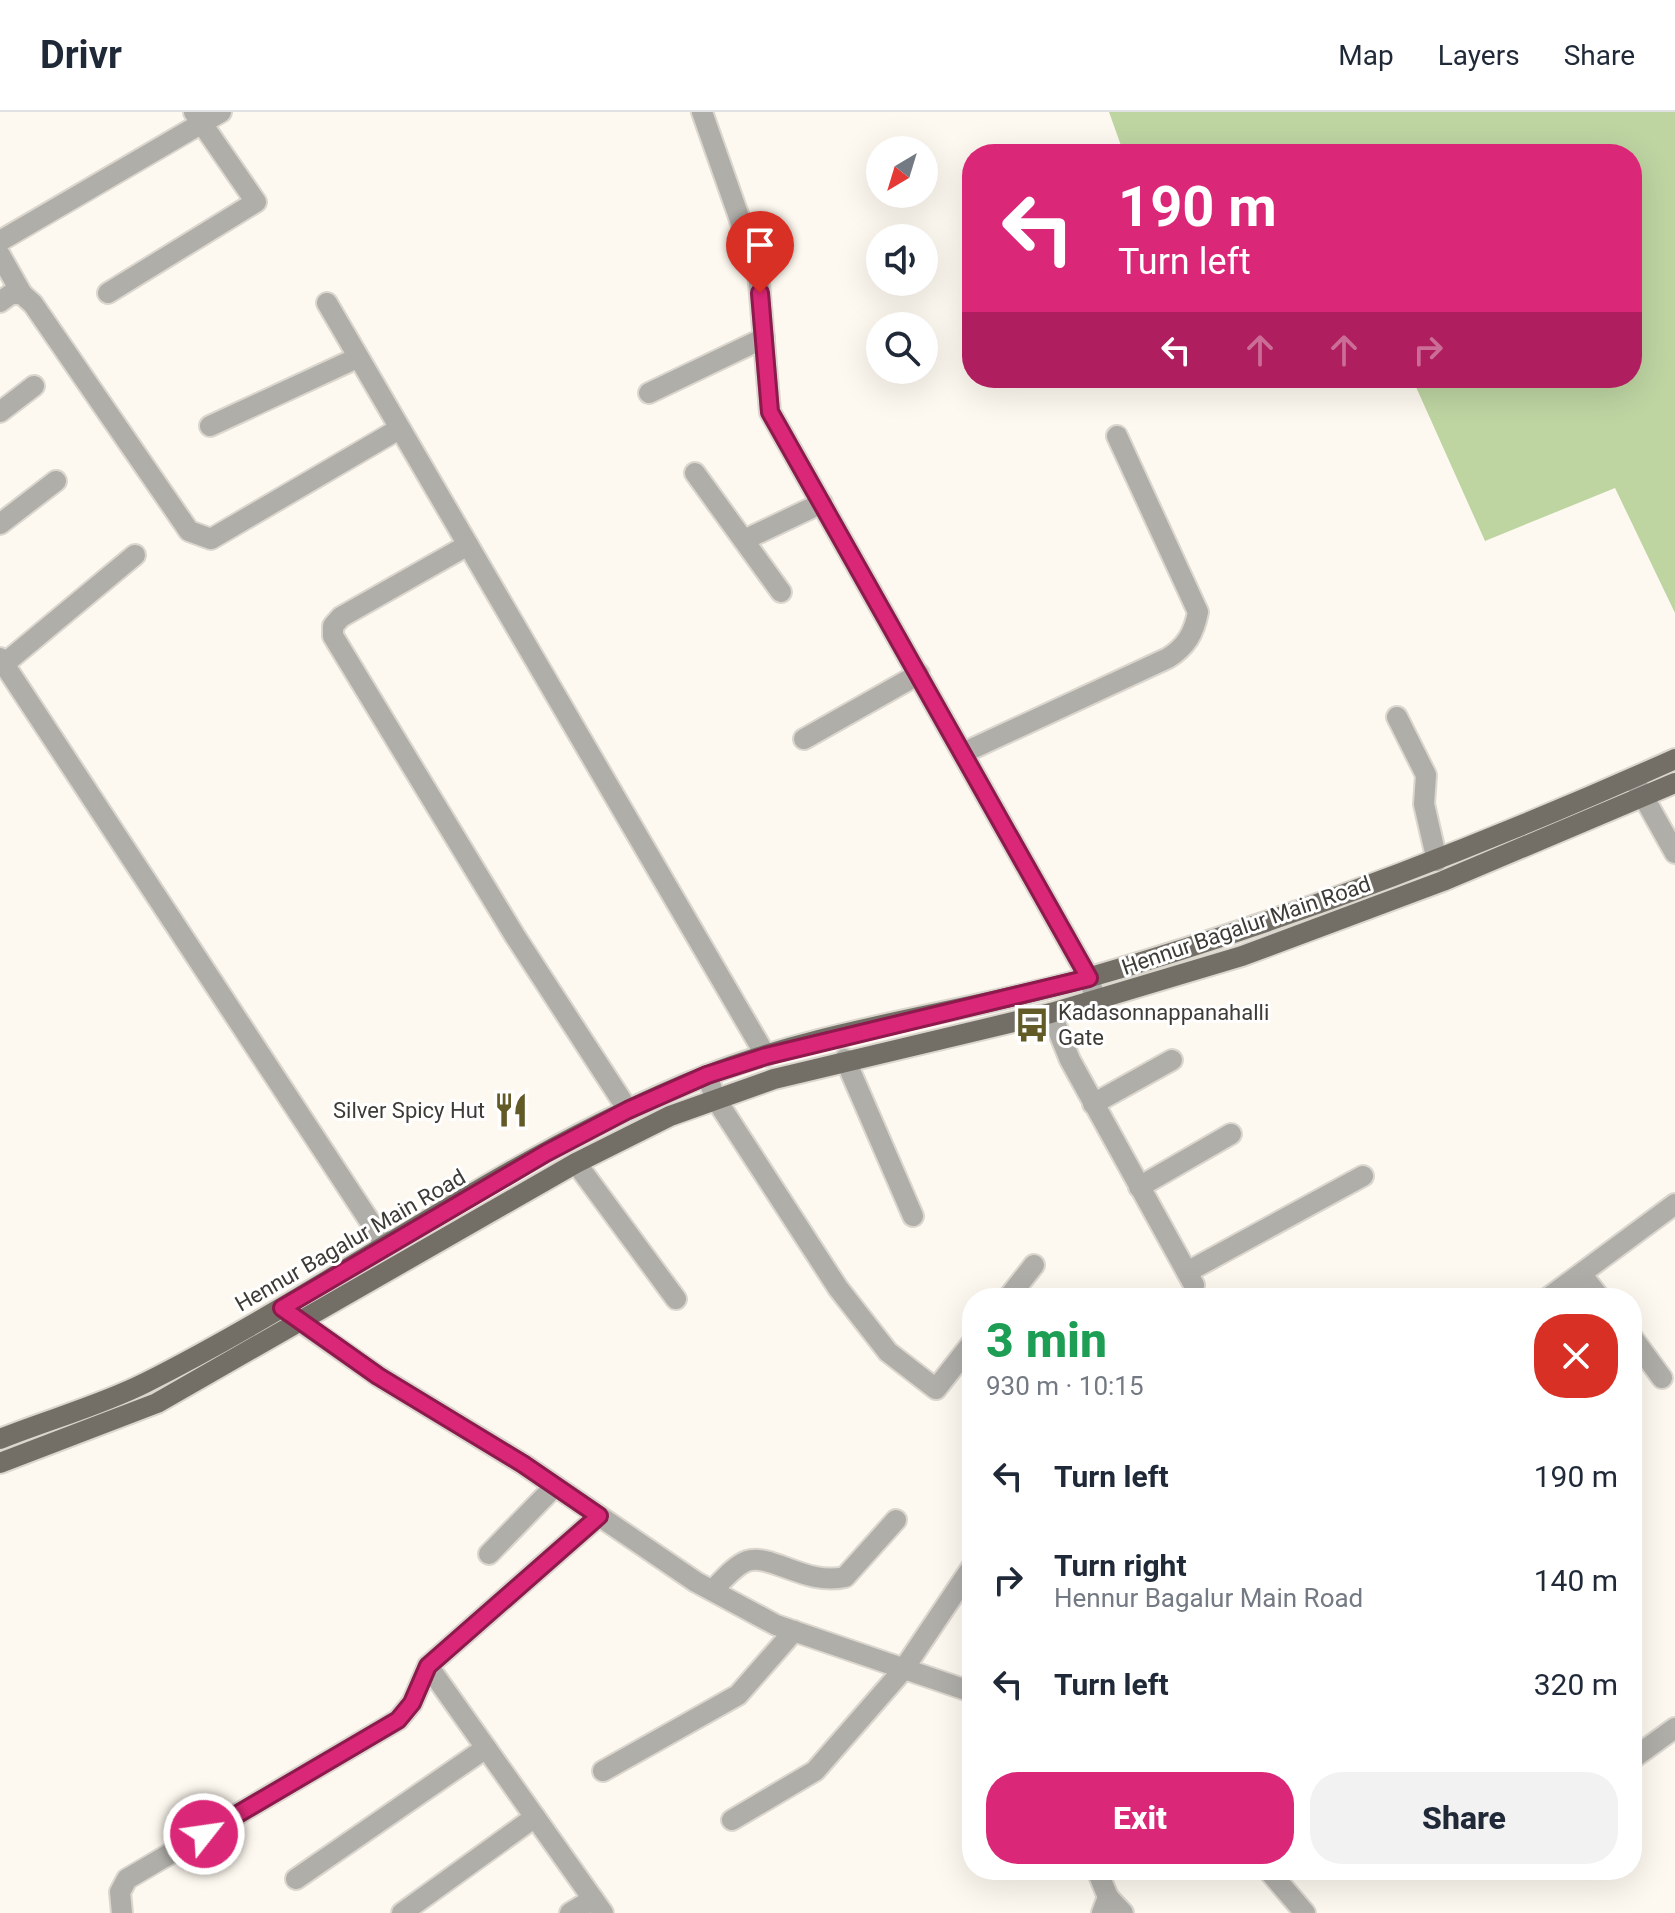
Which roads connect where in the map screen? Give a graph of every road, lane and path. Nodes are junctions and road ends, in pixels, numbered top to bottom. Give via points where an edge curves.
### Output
1 (221, 112) edge
2 (702, 112) edge
3 (197, 117) edge
4 (0, 241) edge
5 (0, 255) edge
6 (108, 293) dead end
7 (22, 294) junction
8 (0, 302) edge
9 (327, 303) dead end
10 (764, 338) junction
11 (357, 358) junction
12 (34, 386) dead end
13 (649, 393) dead end
14 (0, 412) edge
15 (210, 426) dead end
16 (399, 429) junction
17 (1117, 436) dead end
18 (695, 473) dead end
19 (56, 481) dead end
20 (822, 503) junction
21 (0, 524) edge
22 (744, 540) junction
23 (468, 545) junction
24 (135, 555) dead end
25 (781, 592) dead end
26 (2, 661) edge
27 (919, 674) junction
28 (1397, 717) dead end
29 (804, 739) dead end
30 (963, 753) junction
31 (1675, 759) edge
32 (1633, 778) junction
33 (1675, 783) edge
34 (1642, 798) junction
35 (1675, 853) edge
36 (1437, 861) junction
37 (1089, 978) junction
38 (1096, 1001) junction
39 (1051, 1013) junction
40 (766, 1056) junction
41 (845, 1059) junction
42 (1172, 1060) dead end
43 (707, 1075) junction
44 (715, 1098) junction
45 (1093, 1104) junction
46 (628, 1110) junction
47 (1231, 1134) dead end
48 (576, 1163) junction
49 (1363, 1176) dead end
50 (1139, 1187) junction
51 (1675, 1204) edge
52 (913, 1216) dead end
53 (386, 1246) junction
54 (1034, 1265) dead end
55 (1581, 1274) junction
56 (1016, 1288) edge
57 (1562, 1288) edge
58 (1592, 1288) edge
59 (676, 1299) dead end
60 (282, 1308) junction
61 (299, 1323) junction
62 (1642, 1355) edge
63 (962, 1356) edge
64 (1662, 1378) dead end
65 (0, 1439) edge
66 (0, 1463) edge
67 (555, 1486) junction
68 (599, 1516) junction
69 (896, 1520) dead end
70 (489, 1554) dead end
71 (962, 1582) edge
72 (713, 1590) junction
73 (794, 1631) junction
74 (428, 1666) junction
75 (903, 1670) junction
76 (962, 1689) edge
77 (1675, 1728) edge
78 (486, 1748) junction
79 (1642, 1752) edge
80 (603, 1771) dead end
81 (535, 1817) junction
82 (732, 1820) dead end
83 (296, 1879) dead end
84 (1099, 1880) edge
85 (1277, 1880) edge
86 (1105, 1905) edge
87 (598, 1906) edge
88 (122, 1913) edge
89 (402, 1913) edge
90 (570, 1913) edge
91 (1123, 1913) edge
92 (1305, 1913) edge

1 - 3 street
2 - 10 street via 758,271
3 - 4 street
3 - 6 street via 256,202
5 - 7 street
7 - 8 street
7 - 16 street via 198,537 211,539
9 - 11 street
10 - 13 street
10 - 20 street via 770,412
11 - 15 street
11 - 16 street
12 - 14 street
16 - 23 street
17 - 30 street via 1198,612 1195,628 1182,649 1168,658
18 - 22 street
19 - 21 street
20 - 22 street
20 - 27 street
22 - 25 street
23 - 40 street
23 - 46 street via 341,617 333,636
24 - 26 street
26 - 53 street
27 - 29 street
27 - 30 street
28 - 36 street via 1426,775 1424,804
30 - 37 street
31 - 32 main road, Hennur Bagalur Main Road
32 - 34 street
32 - 36 main road, Hennur Bagalur Main Road
33 - 34 main road, Hennur Bagalur Main Road
34 - 35 street
34 - 38 main road, Hennur Bagalur Main Road via 1443,881 1242,956
36 - 37 main road, Hennur Bagalur Main Road via 1245,931
37 - 38 street
37 - 40 main road, Hennur Bagalur Main Road
38 - 39 main road, Hennur Bagalur Main Road
39 - 41 main road, Hennur Bagalur Main Road
39 - 45 street
40 - 43 main road, Hennur Bagalur Main Road
41 - 44 main road, Hennur Bagalur Main Road
41 - 52 street
42 - 45 street
43 - 44 street
43 - 46 main road, Hennur Bagalur Main Road
44 - 48 main road, Hennur Bagalur Main Road
44 - 63 street via 838,1288 888,1352 936,1389
45 - 50 street
46 - 53 main road, Hennur Bagalur Main Road
47 - 50 street
48 - 59 street
48 - 61 main road, Hennur Bagalur Main Road
49 - 50 street via 1191,1279
51 - 55 street
53 - 60 main road, Hennur Bagalur Main Road
54 - 56 street
55 - 57 street
55 - 58 street
60 - 61 street
60 - 65 main road, Hennur Bagalur Main Road via 140,1385
61 - 66 main road, Hennur Bagalur Main Road via 157,1403
61 - 67 street
62 - 64 street
67 - 68 street
67 - 70 street
68 - 72 street
68 - 74 street
69 - 72 street via 845,1577 815,1580 763,1561 747,1561
71 - 75 street
72 - 73 street
73 - 75 street
73 - 80 street via 738,1695
74 - 78 street
74 - 88 street via 398,1720 127,1879 120,1892
75 - 76 street
75 - 82 street via 815,1771
77 - 79 street
78 - 81 street
78 - 83 street
81 - 87 street
81 - 89 street
84 - 86 street
85 - 92 street
86 - 91 street
87 - 90 street

